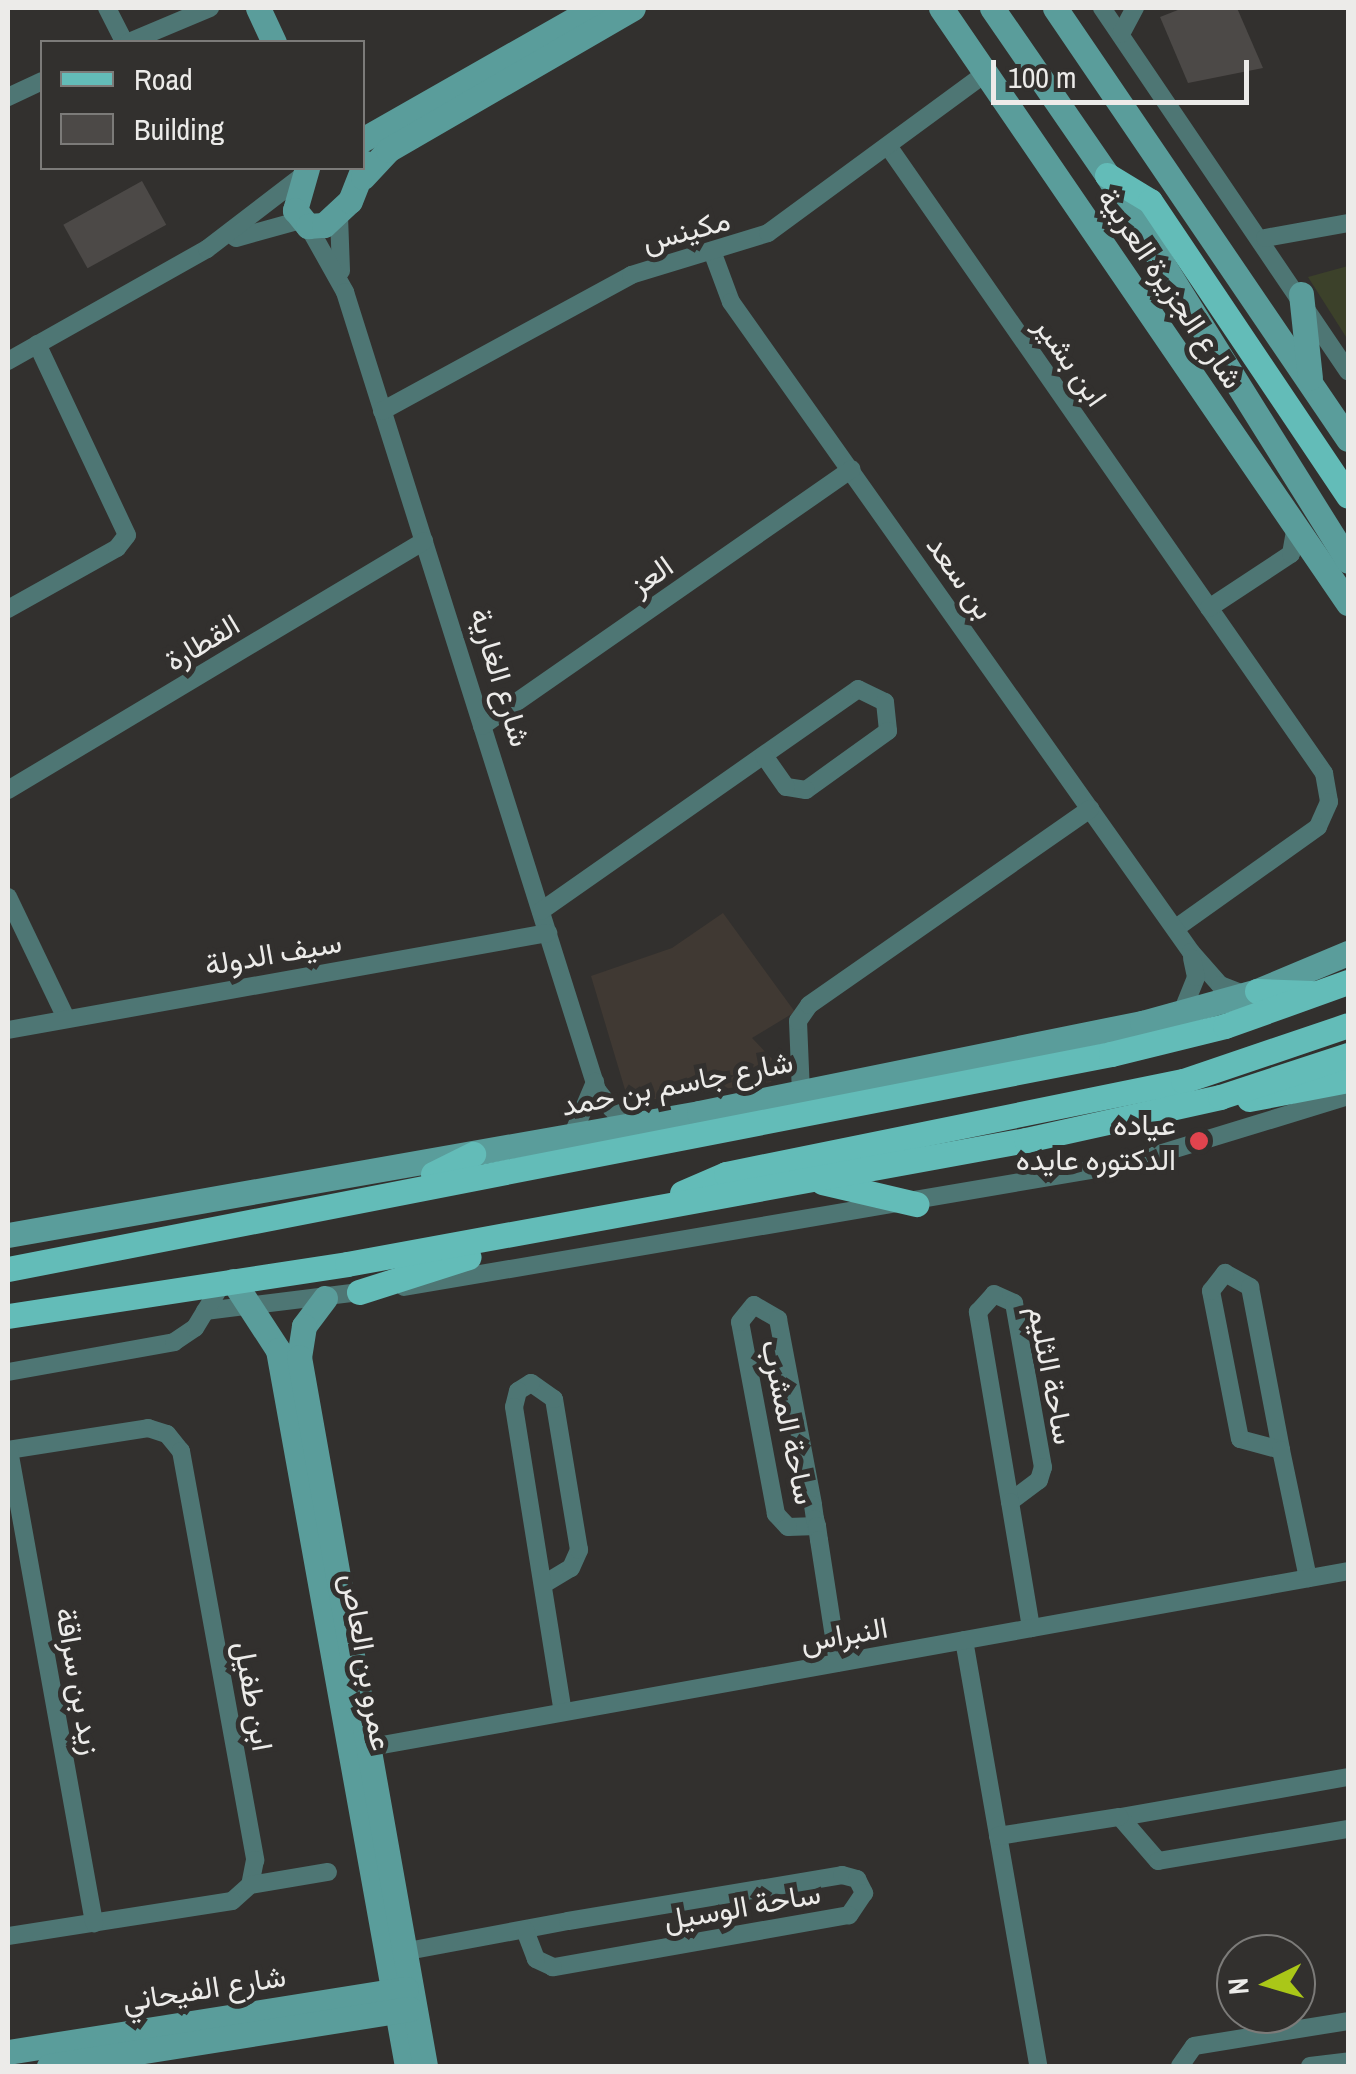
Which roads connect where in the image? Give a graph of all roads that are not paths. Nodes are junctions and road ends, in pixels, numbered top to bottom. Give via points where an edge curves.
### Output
1 (107, 8) edge
2 (210, 8) edge
3 (258, 8) edge
4 (594, 8) edge
5 (634, 8) edge
6 (942, 8) edge
7 (992, 8) edge
8 (1055, 8) edge
9 (1102, 8) edge
10 (1135, 8) edge
11 (1121, 34) junction
12 (125, 40) edge
13 (131, 40) edge
14 (273, 40) edge
15 (986, 72) junction
16 (40, 82) edge
17 (8, 97) edge
18 (365, 138) edge
19 (888, 146) junction
20 (365, 165) edge
21 (361, 170) edge
22 (304, 172) edge
23 (1108, 175) junction
24 (340, 216) junction
25 (1348, 222) edge
26 (305, 223) junction
27 (1303, 234) junction
28 (1265, 238) junction
29 (207, 249) junction
30 (712, 252) junction
31 (1285, 269) junction
32 (344, 292) junction
33 (1302, 294) junction
34 (37, 344) junction
35 (8, 361) edge
36 (1348, 371) edge
37 (1310, 383) junction
38 (382, 411) junction
39 (1348, 439) edge
40 (852, 468) junction
41 (1257, 472) junction
42 (1302, 489) junction
43 (1348, 496) edge
44 (1296, 526) junction
45 (424, 541) junction
46 (1348, 561) edge
47 (1348, 603) edge
48 (8, 608) edge
49 (1209, 608) junction
50 (482, 726) junction
51 (764, 756) junction
52 (8, 790) edge
53 (1090, 809) junction
54 (8, 897) edge
55 (541, 912) junction
56 (1176, 928) junction
57 (548, 933) junction
58 (1191, 952) junction
59 (1348, 953) edge
60 (1348, 982) edge
61 (1249, 992) junction
62 (1316, 994) junction
63 (1182, 1012) junction
64 (66, 1018) junction
65 (1348, 1025) edge
66 (8, 1030) edge
67 (1348, 1055) edge
68 (1348, 1080) edge
69 (595, 1082) junction
70 (801, 1093) junction
71 (1348, 1096) edge
72 (1220, 1097) junction
73 (698, 1113) junction
74 (639, 1123) junction
75 (735, 1127) junction
76 (572, 1136) junction
77 (474, 1154) junction
78 (808, 1180) junction
79 (415, 1185) junction
80 (916, 1204) junction
81 (656, 1208) junction
82 (8, 1235) edge
83 (502, 1237) junction
84 (8, 1268) edge
85 (228, 1282) junction
86 (359, 1292) junction
87 (325, 1298) junction
88 (252, 1307) junction
89 (205, 1312) junction
90 (8, 1316) edge
91 (8, 1372) edge
92 (302, 1428) junction
93 (8, 1450) edge
94 (1281, 1450) junction
95 (1010, 1502) junction
96 (816, 1526) junction
97 (1348, 1571) edge
98 (1308, 1578) junction
99 (544, 1584) junction
100 (1031, 1628) junction
101 (964, 1640) junction
102 (838, 1662) junction
103 (563, 1712) junction
104 (358, 1749) junction
105 (1348, 1777) edge
106 (1120, 1817) junction
107 (1348, 1830) edge
108 (998, 1836) junction
109 (328, 1872) dead end
110 (250, 1885) junction
111 (94, 1922) junction
112 (525, 1930) junction
113 (8, 1936) edge
114 (396, 1953) junction
115 (356, 1998) junction
116 (404, 2000) junction
117 (1348, 2021) edge
118 (8, 2052) edge
119 (1348, 2060) edge
120 (50, 2066) edge
121 (407, 2066) edge
122 (424, 2066) edge
123 (1038, 2066) edge
124 (1180, 2066) edge
125 (1310, 2066) edge

1 - 12 street
2 - 13 street
3 - 14 street
4 - 18 street
5 - 20 street
6 - 15 street, شارع الجزيرة العربية
7 - 23 street, شارع الجزيرة العربية
8 - 37 street
9 - 11 street
10 - 11 street
11 - 28 street
15 - 19 street, مكينس
15 - 41 street, شارع الجزيرة العربية
16 - 17 street
19 - 30 street, مكينس via 768,233
19 - 49 street, ابن بشير
21 - 24 street
22 - 26 street via 294,200
22 - 29 street
23 - 42 street, شارع الجزيرة العربية
23 - 43 main road via 1150,202
24 - 26 street
24 - 32 street, شارع الغارية
25 - 27 street
26 - 29 street
26 - 32 street, شارع الغارية
27 - 28 street
27 - 31 street
28 - 31 street
29 - 34 street
30 - 38 street, مكينس via 630,275
30 - 40 street, بن سعد via 731,302
31 - 33 street
32 - 38 street, شارع الغارية
33 - 36 street
33 - 37 street
34 - 35 street
34 - 48 street via 127,535 117,548
37 - 39 street
38 - 45 street, شارع الغارية
40 - 50 street, العز
40 - 53 street, بن سعد
41 - 42 street
41 - 44 street, شارع الجزيرة العربية
42 - 46 street, شارع الجزيرة العربية
44 - 47 street, شارع الجزيرة العربية
44 - 49 street via 1291,554
45 - 50 street, شارع الغارية
45 - 52 street, القطارة
49 - 56 street, ابن بشير via 1324,773 1329,802 1318,827
50 - 55 street, شارع الغارية
51 - 51 street via 786,787 806,790 888,731 885,702 858,689
51 - 55 street
53 - 56 street, بن سعد
53 - 70 street via 809,1005 798,1020
54 - 64 street
55 - 57 street, شارع الغارية
56 - 58 street, بن سعد
57 - 64 street, سيف الدولة
57 - 69 street, شارع الغارية
58 - 61 street, بن سعد via 1220,986
58 - 63 street via 1196,977
59 - 61 street, شارع جاسم بن حمد
60 - 62 main road, شارع جاسم بن حمد
61 - 62 main road
61 - 63 street, شارع جاسم بن حمد
62 - 75 main road, شارع جاسم بن حمد via 1111,1054
63 - 70 street, شارع جاسم بن حمد
64 - 66 street, سيف الدولة
65 - 81 main road via 1183,1081 726,1174
67 - 72 main road
68 - 72 main road via 1292,1097
69 - 74 street, شارع الغارية via 612,1110
69 - 76 street
70 - 73 street, شارع جاسم بن حمد
71 - 80 street via 1214,1144
72 - 78 main road
73 - 74 street, شارع جاسم بن حمد
73 - 75 main road
74 - 76 street, شارع جاسم بن حمد
75 - 79 main road, شارع جاسم بن حمد
76 - 77 street, شارع جاسم بن حمد
77 - 79 main road
77 - 82 street, شارع جاسم بن حمد
78 - 80 main road
78 - 81 main road
79 - 84 main road, شارع جاسم بن حمد
80 - 86 street
81 - 83 main road
83 - 85 main road
83 - 86 main road via 470,1257
85 - 88 street, عمرو بن العاص
85 - 89 street
85 - 90 main road
86 - 87 street
87 - 88 street
87 - 92 street, عمرو بن العاص via 300,1337
88 - 89 street
88 - 92 street, عمرو بن العاص via 276,1341
89 - 91 street via 174,1342
92 - 104 street, عمرو بن العاص
93 - 110 street, ابن طفيل via 148,1428 167,1434 181,1450 256,1860
93 - 111 street, زيد بن سراقة
94 - 94 street via 1250,1287 1226,1273 1211,1290 1238,1433 1248,1447
94 - 98 street
95 - 95 street, ساحة الثليم via 1039,1480 1042,1467 1014,1304 994,1294 978,1317
95 - 100 street, ساحة الثليم
96 - 96 street, ساحة المشرب via 778,1319 754,1305 740,1322 776,1514 788,1527
96 - 102 street, ساحة المشرب
97 - 98 street, النبراس
98 - 100 street, النبراس
99 - 99 street via 571,1568 579,1550 554,1399 536,1383 518,1392 514,1408
99 - 103 street
100 - 101 street, النبراس
101 - 102 street, النبراس
101 - 108 street
102 - 103 street, النبراس
103 - 104 street, النبراس
104 - 114 street, عمرو بن العاص
105 - 106 street
106 - 107 street via 1158,1861
106 - 108 street
108 - 123 street
109 - 110 street
110 - 111 street via 232,1901
111 - 113 street
112 - 112 street, ساحة الوسيل via 536,1959 553,1966 849,1915 864,1893 857,1879 842,1874
112 - 114 street, ساحة الوسيل
114 - 115 street
114 - 116 street, عمرو بن العاص
115 - 116 street, شارع الفيحاني
115 - 118 street, شارع الفيحاني
116 - 120 street, شارع الفيحاني
116 - 121 street, عمرو بن العاص
116 - 122 street, عمرو بن العاص
117 - 124 street via 1194,2046
119 - 125 street

